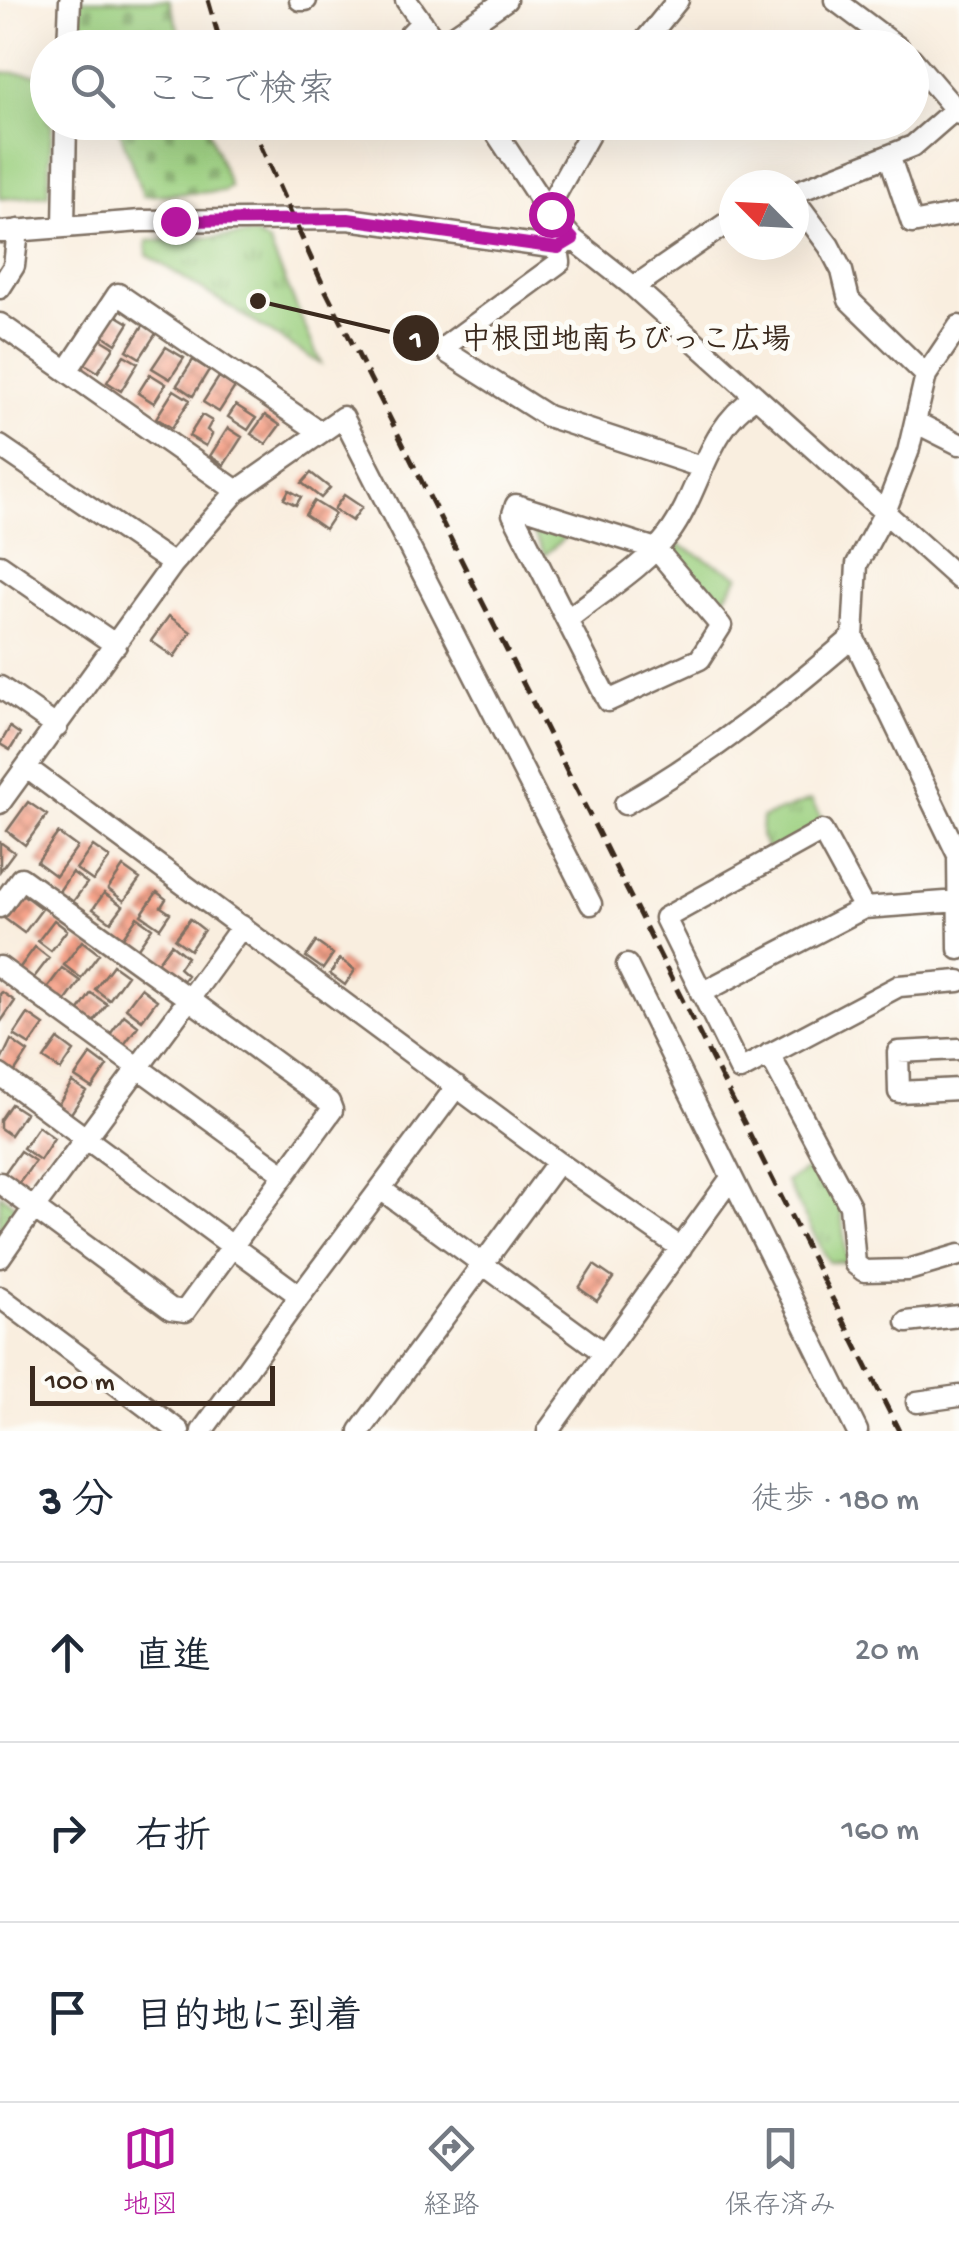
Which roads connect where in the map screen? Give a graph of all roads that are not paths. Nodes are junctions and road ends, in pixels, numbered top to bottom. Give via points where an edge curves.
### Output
1 (70, 0) edge
2 (406, 0) edge
3 (506, 0) edge
4 (678, 0) edge
5 (835, 0) edge
6 (422, 22) junction
7 (69, 30) edge
8 (414, 30) edge
9 (428, 30) edge
10 (464, 30) edge
11 (654, 30) edge
12 (876, 30) edge
13 (929, 77) edge
14 (958, 109) edge
15 (929, 133) edge
16 (66, 140) edge
17 (501, 140) edge
18 (586, 140) edge
19 (920, 140) edge
20 (890, 158) junction
21 (809, 190) edge
22 (547, 210) junction
23 (959, 214) edge
24 (809, 217) edge
25 (64, 226) junction
26 (719, 228) edge
27 (9, 231) edge
28 (565, 243) junction
29 (0, 288) edge
30 (634, 288) junction
31 (0, 324) edge
32 (959, 326) edge
33 (66, 371) junction
34 (926, 374) junction
35 (756, 397) junction
36 (917, 423) junction
37 (320, 432) junction
38 (959, 444) edge
39 (0, 446) edge
40 (700, 468) junction
41 (237, 491) junction
42 (885, 512) junction
43 (656, 549) junction
44 (0, 564) edge
45 (173, 564) junction
46 (959, 580) edge
47 (567, 620) junction
48 (853, 637) junction
49 (116, 645) junction
50 (0, 687) edge
51 (57, 727) junction
52 (27, 768) junction
53 (0, 803) edge
54 (625, 804) dead end
55 (958, 901) edge
56 (591, 904) dead end
57 (0, 908) edge
58 (864, 908) junction
59 (242, 926) junction
60 (959, 949) edge
61 (627, 964) dead end
62 (0, 968) edge
63 (959, 981) edge
64 (701, 992) junction
65 (189, 999) junction
66 (959, 1049) edge
67 (769, 1054) junction
68 (136, 1070) junction
69 (0, 1075) edge
70 (458, 1086) junction
71 (959, 1088) edge
72 (86, 1139) junction
73 (558, 1162) junction
74 (284, 1174) junction
75 (731, 1178) junction
76 (0, 1183) edge
77 (382, 1190) junction
78 (34, 1208) junction
79 (232, 1247) junction
80 (681, 1248) junction
81 (959, 1256) edge
82 (0, 1257) edge
83 (484, 1264) junction
84 (300, 1296) junction
85 (0, 1297) edge
86 (959, 1316) edge
87 (907, 1322) dead end
88 (604, 1353) junction
89 (959, 1396) edge
90 (917, 1402) dead end
91 (179, 1431) edge
92 (202, 1431) edge
93 (360, 1431) edge
94 (548, 1431) edge
95 (857, 1431) edge

1 - 7 street
2 - 6 street
3 - 10 street
4 - 11 street
5 - 12 street
6 - 8 street
6 - 9 street
13 - 14 street
14 - 15 street
16 - 25 street
17 - 22 street
18 - 22 street
19 - 20 street
20 - 21 street
20 - 23 street via 912,223
22 - 28 street
24 - 34 street via 842,271 848,300
25 - 27 street
25 - 28 street via 348,219
26 - 30 street
27 - 29 street via 14,266
28 - 30 street
28 - 40 street via 560,262 447,345 448,353 547,416
30 - 35 street
31 - 33 street
32 - 34 street
33 - 37 street via 118,294
33 - 41 street
34 - 36 street
35 - 40 street via 730,421
35 - 42 street
36 - 38 street
36 - 42 street
37 - 41 street
37 - 56 street via 342,417
39 - 45 street
40 - 43 street via 672,531
41 - 45 street
42 - 46 street
42 - 48 street via 857,564
43 - 47 street
43 - 47 street via 516,504 513,514
43 - 47 street via 721,626 700,659 608,701
44 - 49 street
45 - 49 street
48 - 54 street via 697,763
48 - 55 street via 958,855
49 - 51 street
50 - 51 street
51 - 52 street
52 - 53 street
52 - 59 street
55 - 58 street
55 - 60 street
57 - 65 street via 20,878
58 - 64 street
58 - 64 street via 822,831 664,918
59 - 65 street
59 - 70 street
61 - 75 street
62 - 68 street
63 - 67 street via 899,986
64 - 67 street via 740,1070
65 - 68 street
65 - 74 street via 329,1102 332,1110
66 - 71 street via 898,1052 899,1092
67 - 81 street via 850,1206 855,1264 864,1272 908,1270
68 - 72 street
68 - 74 street
69 - 72 street
70 - 73 street
70 - 77 street
72 - 78 street
72 - 79 street
73 - 80 street
73 - 83 street
74 - 79 street
75 - 80 street
75 - 95 street
76 - 78 street
77 - 83 street
77 - 84 street
78 - 79 street via 171,1309 185,1311
78 - 82 street
79 - 84 street
80 - 88 street
83 - 88 street
83 - 93 street
84 - 92 street
85 - 91 street
86 - 87 street
88 - 94 street
89 - 90 street

